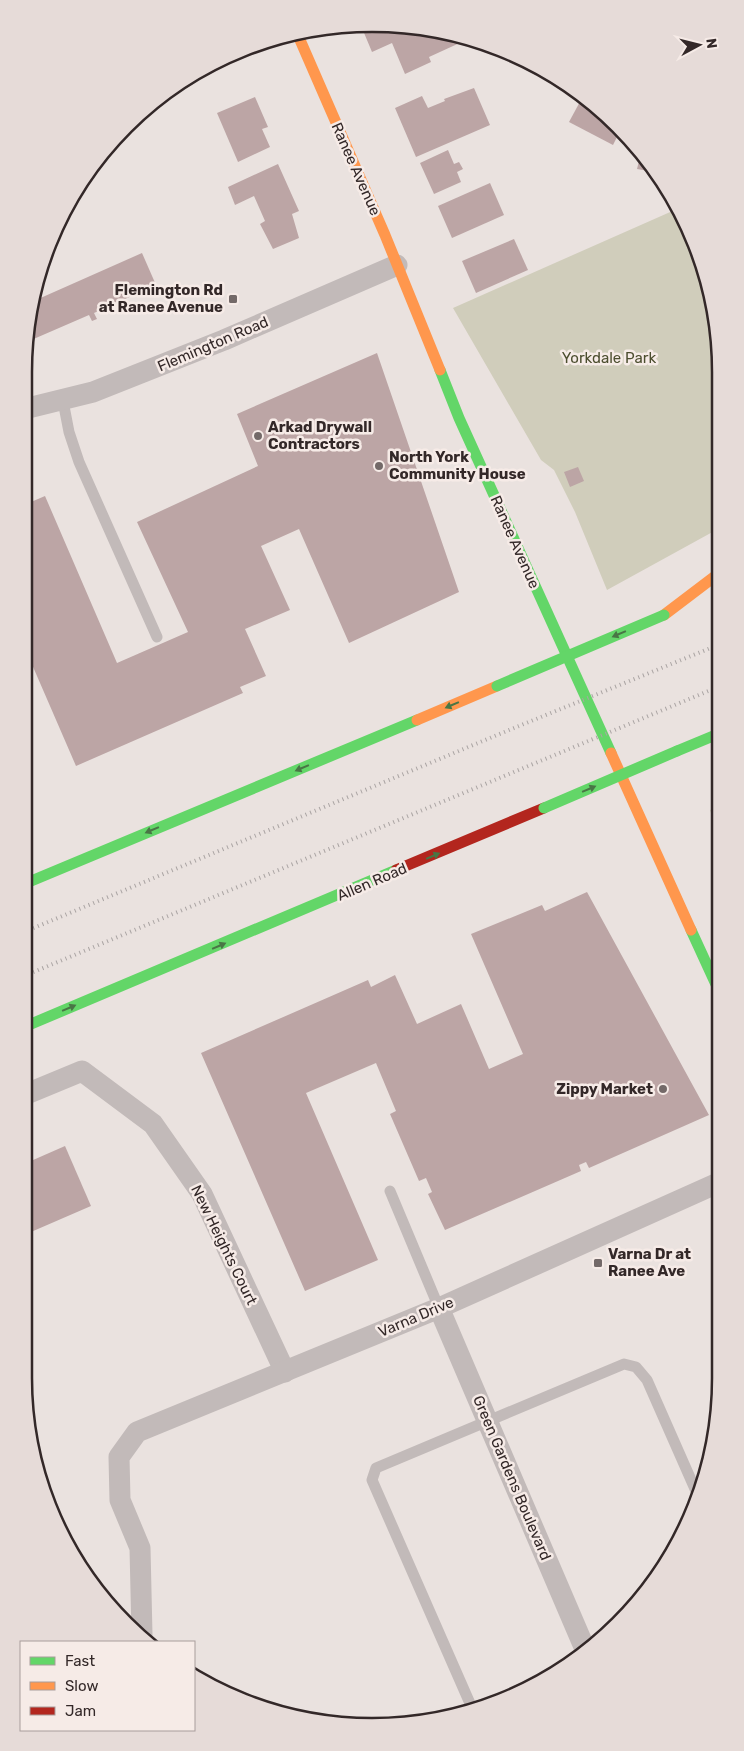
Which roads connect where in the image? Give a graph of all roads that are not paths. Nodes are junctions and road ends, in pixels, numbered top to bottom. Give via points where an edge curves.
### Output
1 (300, 40) edge
2 (397, 265) junction
3 (63, 401) junction
4 (32, 407) edge
5 (712, 578) edge
6 (709, 596) dead end
7 (664, 614) junction
8 (157, 637) dead end
9 (712, 736) edge
10 (712, 744) edge
11 (677, 751) junction
12 (32, 881) edge
13 (712, 976) edge
14 (32, 1024) edge
15 (32, 1092) edge
16 (712, 1186) edge
17 (390, 1190) dead end
18 (439, 1308) junction
19 (285, 1372) junction
20 (488, 1421) junction
21 (694, 1486) edge
22 (142, 1628) edge
23 (583, 1645) edge
24 (470, 1704) edge

1 - 2 main road, Ranee Avenue
2 - 3 street, Flemington Road via 224,340
2 - 13 main road, Ranee Avenue via 459,418
3 - 4 street, Flemington Road
3 - 8 lane via 79,462
5 - 7 main road
6 - 7 main road
7 -> 12 main road, bridge
9 - 11 main road, Allen Road
10 - 11 main road
14 -> 11 main road, Allen Road, bridge
15 - 19 street, New Heights Court via 82,1071 153,1124 202,1194
16 - 18 street, Varna Drive
17 - 18 lane
18 - 19 street, Varna Drive
18 - 20 street, Green Gardens Boulevard
19 - 22 street, Varna Drive via 137,1432 119,1457 120,1500 140,1548
20 - 21 lane via 624,1364 636,1367 647,1380
20 - 23 street, Green Gardens Boulevard
20 - 24 lane via 376,1468 372,1480

